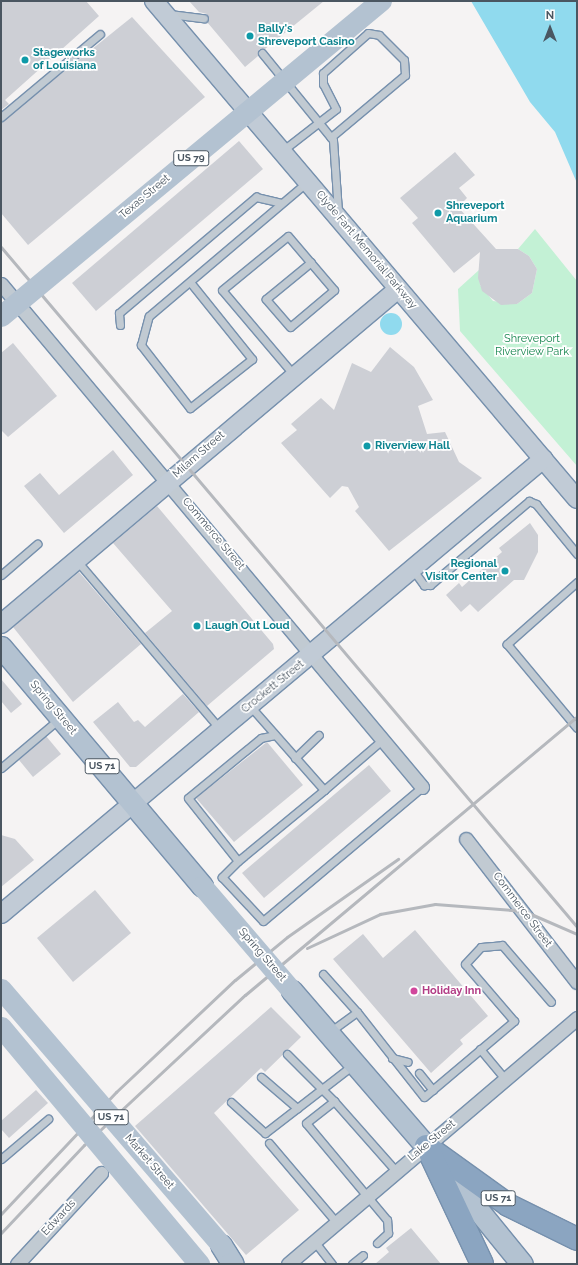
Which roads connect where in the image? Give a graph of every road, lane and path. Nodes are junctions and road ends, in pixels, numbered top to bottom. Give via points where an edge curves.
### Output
1 (380, 1) edge
2 (160, 7) edge
3 (204, 18) dead end
4 (100, 34) dead end
5 (262, 52) dead end
6 (1, 117) edge
7 (320, 121) junction
8 (331, 137) junction
9 (282, 151) junction
10 (308, 181) junction
11 (281, 203) junction
12 (338, 214) junction
13 (311, 262) junction
14 (190, 282) junction
15 (1, 284) edge
16 (398, 288) junction
17 (1, 316) edge
18 (120, 325) dead end
19 (294, 375) junction
20 (543, 459) junction
21 (169, 481) junction
22 (577, 499) edge
23 (37, 544) dead end
24 (577, 554) edge
25 (75, 560) junction
26 (413, 570) junction
27 (1, 576) edge
28 (577, 582) edge
29 (1, 624) edge
30 (1, 647) edge
31 (313, 654) junction
32 (250, 706) junction
33 (61, 717) junction
34 (577, 728) edge
35 (221, 730) junction
36 (275, 735) junction
37 (319, 736) dead end
38 (383, 739) junction
39 (295, 758) junction
40 (1, 768) edge
41 (422, 787) joint
42 (324, 790) junction
43 (133, 803) junction
44 (466, 839) dead end
45 (238, 861) junction
46 (1, 914) edge
47 (323, 974) dead end
48 (577, 982) edge
49 (1, 989) edge
50 (551, 1002) dead end
51 (357, 1012) junction
52 (577, 1018) edge
53 (1, 1027) edge
54 (327, 1033) junction
55 (480, 1049) junction
56 (287, 1054) dead end
57 (392, 1058) junction
58 (408, 1062) dead end
59 (353, 1065) junction
60 (419, 1074) dead end
61 (261, 1077) dead end
62 (505, 1079) junction
63 (324, 1088) junction
64 (433, 1090) junction
65 (334, 1101) junction
66 (231, 1102) dead end
67 (297, 1108) junction
68 (48, 1119) dead end
69 (269, 1143) dead end
70 (426, 1146) junction
71 (1, 1159) edge
72 (396, 1171) junction
73 (101, 1172) dead end
74 (368, 1195) junction
75 (336, 1222) junction
76 (577, 1238) edge
77 (314, 1241) junction
78 (377, 1243) dead end
79 (363, 1255) dead end
80 (17, 1264) edge
81 (199, 1264) edge
82 (232, 1264) edge
83 (288, 1264) edge
84 (332, 1264) edge
85 (352, 1264) edge
86 (482, 1264) edge
87 (522, 1264) edge

1 - 17 main road, Texas Street / US 79, bridge
2 - 3 lane
2 - 9 street, Clyde Fant Memorial Parkway
4 - 6 lane
5 - 7 lane
7 - 8 lane
7 - 8 lane via 336,109 323,84 323,73 368,33 379,35 404,60 405,75
7 - 9 lane
8 - 12 lane via 337,159
9 - 10 street, Clyde Fant Memorial Parkway
10 - 11 lane
10 - 12 street, Clyde Fant Memorial Parkway
11 - 14 lane via 265,221
11 - 18 lane via 256,197 119,313
12 - 16 street, Clyde Fant Memorial Parkway
13 - 13 lane via 334,290 290,327 266,299
13 - 19 lane via 288,236 222,290
14 - 14 lane via 149,316 141,345 190,408 252,359
15 - 21 street, Commerce Street
16 - 19 street, Milam Street
16 - 20 street, Clyde Fant Memorial Parkway
19 - 21 street, Milam Street
20 - 22 street, Clyde Fant Memorial Parkway
20 - 26 street, Crockett Street
21 - 25 street, Milam Street
21 - 31 street, Commerce Street
23 - 27 lane
24 - 26 lane via 536,504 529,501 430,585 424,585
25 - 29 street, Milam Street
25 - 35 lane
26 - 31 street, Crockett Street
28 - 34 lane via 507,644
30 - 33 main road, Spring Street / US 71
31 - 32 street, Crockett Street
31 - 38 street, Commerce Street
32 - 35 street, Crockett Street
32 - 36 lane
33 - 40 lane
33 - 43 main road, Spring Street / US 71
35 - 43 street, Crockett Street
36 - 39 lane
36 - 45 lane via 261,738 188,798
37 - 39 lane
38 - 41 street, Commerce Street
38 - 42 lane
39 - 42 lane
41 - 45 lane via 262,921 222,878
42 - 45 lane
43 - 46 street, Crockett Street
43 - 54 main road, Spring Street / US 71, bridge
44 - 48 street, Commerce Street
47 - 51 lane
49 - 82 main road, Market Street / US 71, bridge via 221,1245
50 - 55 lane via 502,945 481,947 465,964 514,1021
51 - 54 lane
51 - 57 lane
52 - 62 street, Lake Street
53 - 81 main road, US 71, bridge
54 - 59 main road, Spring Street / US 71
55 - 62 lane
55 - 64 lane
56 - 63 lane
57 - 58 lane
57 - 64 lane via 424,1097
59 - 63 lane
59 - 70 main road, Spring Street / US 71
60 - 64 lane
61 - 67 lane
62 - 70 street, Lake Street
63 - 65 lane
63 - 67 lane
65 - 72 lane
65 - 74 lane via 306,1123
66 - 67 lane via 265,1132
68 - 71 lane
69 - 75 lane
70 - 72 street, Lake Street
70 - 76 highway, US 71 via 508,1205
70 - 86 highway
70 - 87 main road, Spring Street
72 - 74 street, Lake Street
73 - 80 street, Edwards
74 - 75 street, Lake Street
74 - 78 lane via 389,1223 388,1233
75 - 77 street, Lake Street
77 - 83 street, Lake Street
77 - 84 lane
79 - 85 lane

